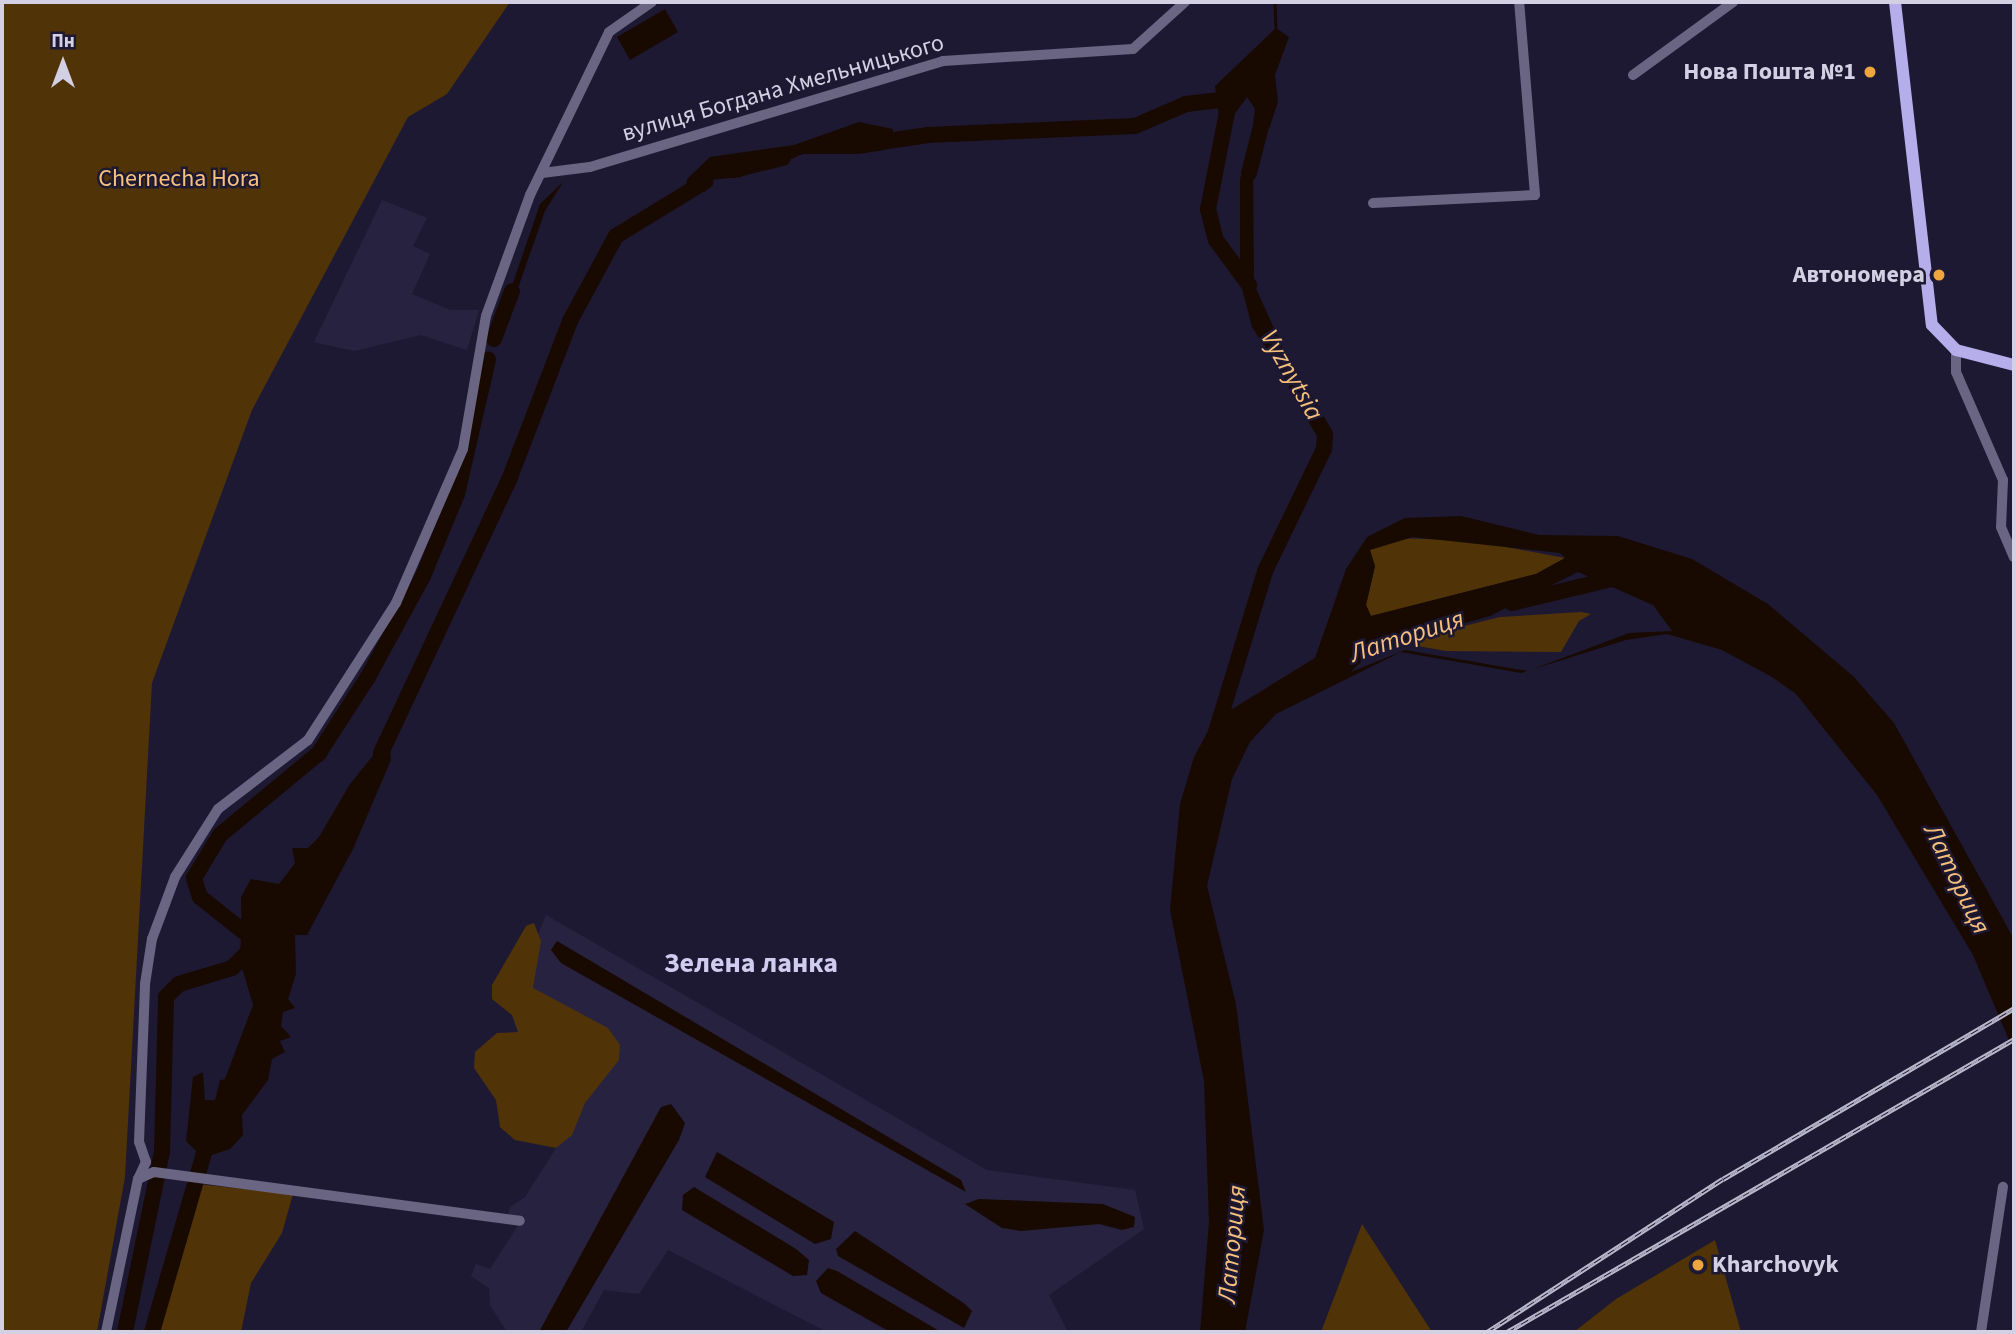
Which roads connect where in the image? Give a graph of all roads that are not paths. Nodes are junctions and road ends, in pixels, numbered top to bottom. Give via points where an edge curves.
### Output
1 (652, 2) edge
2 (1185, 2) edge
3 (1519, 2) edge
4 (1733, 2) edge
5 (1895, 2) edge
6 (1633, 75) dead end
7 (542, 173) junction
8 (1373, 204) dead end
9 (1955, 350) junction
10 (2014, 365) edge
11 (2014, 557) edge
12 (138, 1179) junction
13 (2003, 1187) dead end
14 (520, 1221) dead end
15 (106, 1332) edge
16 (1981, 1332) edge

1 - 7 street via 609,32
2 - 7 street, вулиця Богдана Хмельницького via 1133,49 943,61 590,167
3 - 8 street via 1535,195
4 - 6 street via 1685,43
5 - 9 main road via 1926,299 1932,326
7 - 12 street via 486,316 463,449 396,603 307,740 218,809 177,873 152,939 145,984 139,1142 146,1162
9 - 10 main road
9 - 11 street via 1955,372 2003,480 2001,527
12 - 14 street via 154,1172
12 - 15 street
13 - 16 street

